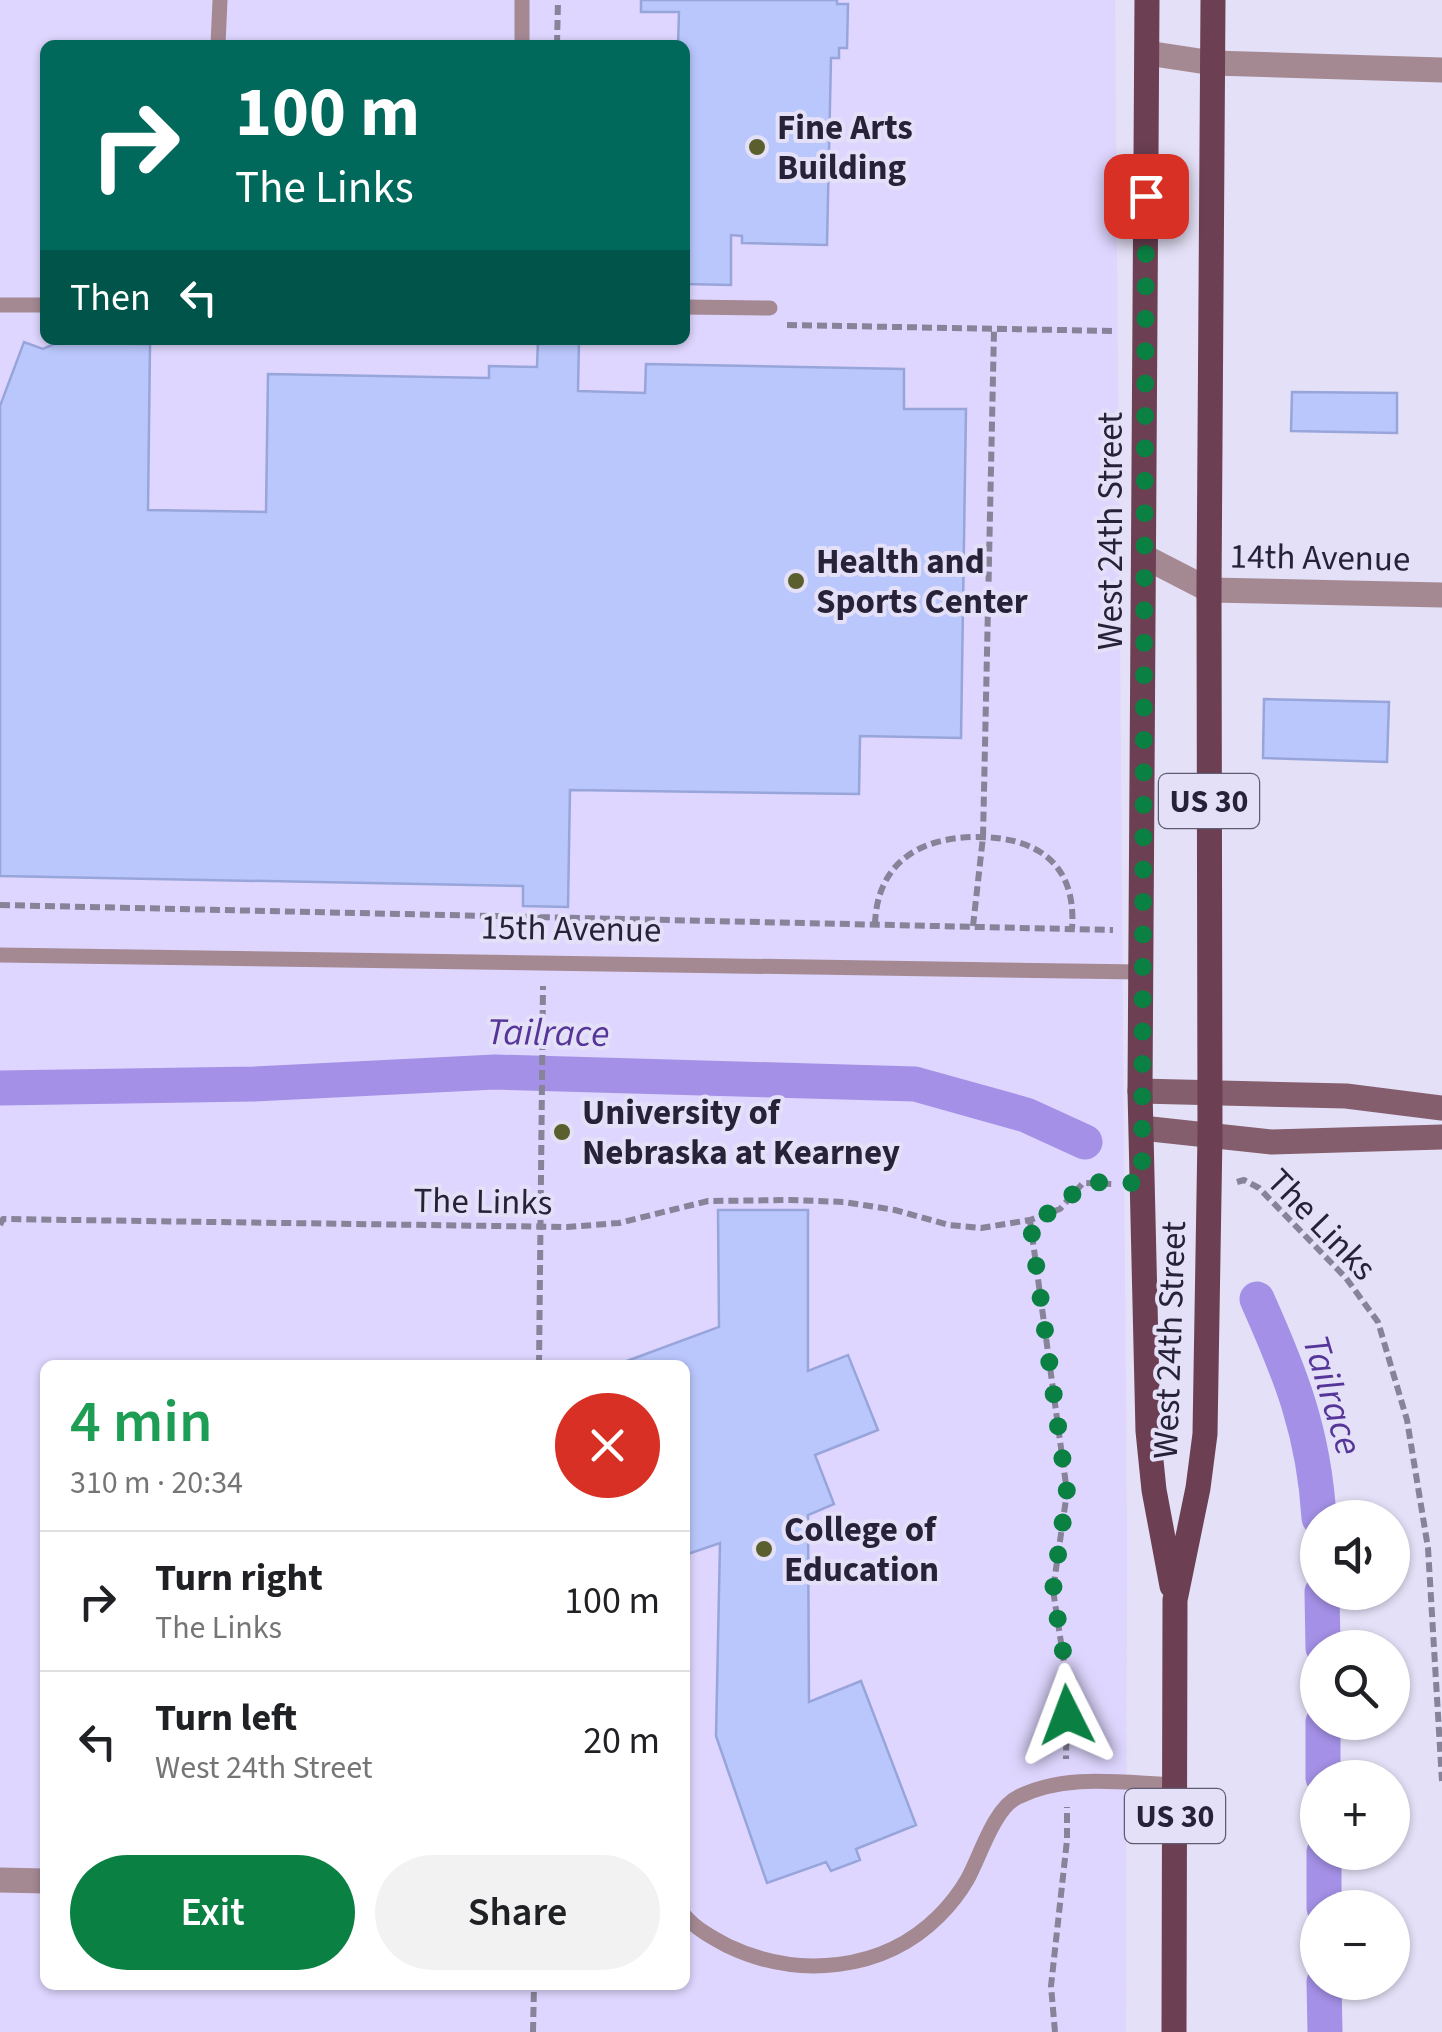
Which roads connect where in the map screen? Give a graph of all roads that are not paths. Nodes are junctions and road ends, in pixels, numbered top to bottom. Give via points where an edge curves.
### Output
1 (220, 0) edge
2 (522, 0) edge
3 (1147, 0) edge
4 (1214, 0) edge
5 (218, 40) edge
6 (522, 40) edge
7 (1146, 53) junction
8 (1213, 62) junction
9 (1442, 70) edge
10 (0, 304) edge
11 (40, 305) edge
12 (690, 307) edge
13 (770, 308) dead end
14 (1146, 557) junction
15 (1209, 590) junction
16 (1442, 595) edge
17 (0, 955) edge
18 (1141, 972) junction
19 (1140, 1092) junction
20 (1210, 1094) junction
21 (1442, 1108) edge
22 (1142, 1128) junction
23 (1210, 1135) junction
24 (1442, 1137) edge
25 (1175, 1600) junction
26 (1175, 1784) junction
27 (0, 1880) edge
28 (40, 1881) edge
29 (690, 1920) edge
30 (1174, 2032) edge

1 - 5 lane
2 - 6 lane
3 - 7 main road, West 24th Street / US 30
4 - 8 main road, West 24th Street / US 30
7 - 8 street
7 - 14 main road, West 24th Street / US 30
8 - 9 street
8 - 15 main road, West 24th Street / US 30
10 - 11 lane
12 - 13 lane
14 - 15 street, 14th Avenue
14 - 18 main road, West 24th Street / US 30
15 - 16 street, 14th Avenue
15 - 20 main road, West 24th Street / US 30
17 - 18 lane, 15th Avenue
18 - 19 main road, West 24th Street / US 30
19 - 20 street
19 - 22 main road, West 24th Street / US 30
20 - 21 street via 1346,1096
20 - 23 main road, West 24th Street / US 30
22 - 23 street
22 - 25 main road, West 24th Street / US 30 via 1148,1431
23 - 24 street via 1272,1142
23 - 25 main road, West 24th Street / US 30 via 1205,1434
25 - 26 main road, West 24th Street / US 30
26 - 29 lane via 1066,1781 1014,1798 939,1916 902,1943 860,1961 823,1967 768,1962 718,1941
26 - 30 main road, West 24th Street / US 30
27 - 28 street

